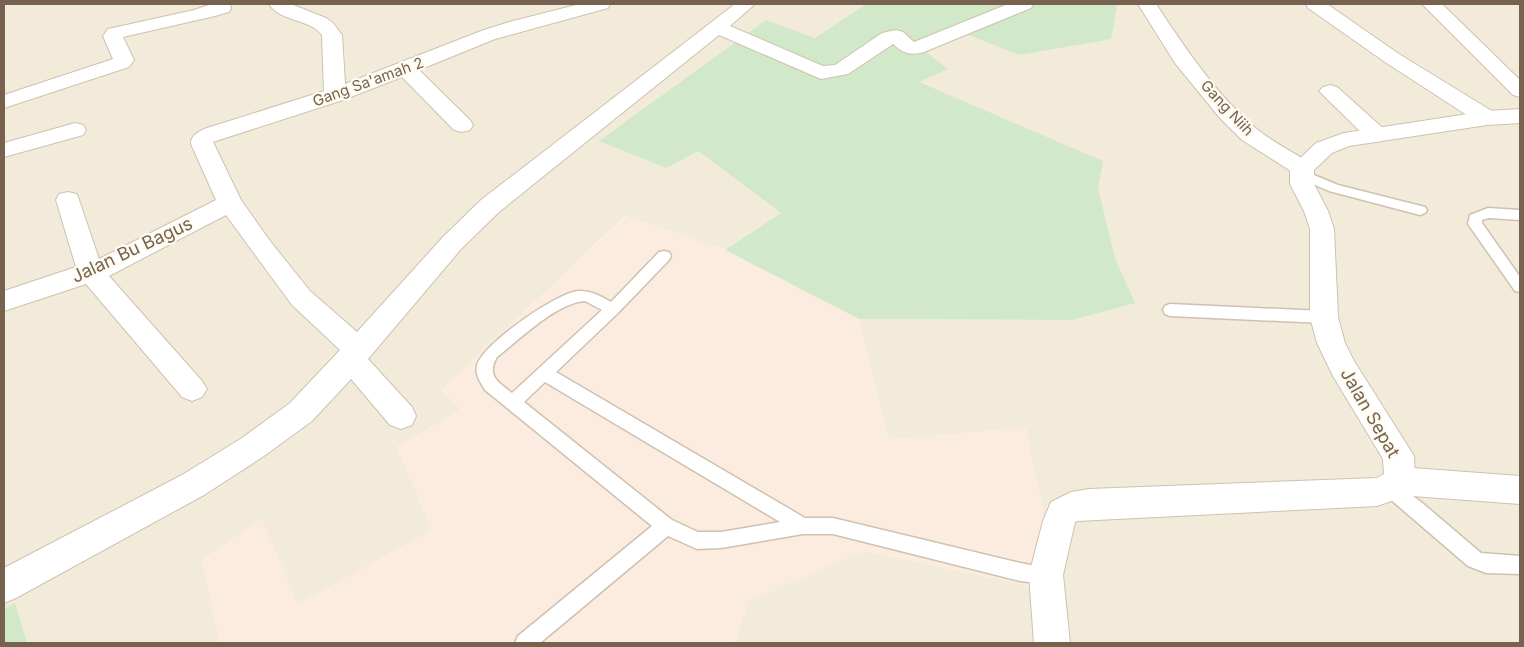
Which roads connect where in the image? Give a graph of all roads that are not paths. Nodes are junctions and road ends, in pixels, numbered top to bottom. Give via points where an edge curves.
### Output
1 (221, 4) edge
2 (278, 4) edge
3 (601, 4) edge
4 (746, 4) edge
5 (1024, 4) edge
6 (1147, 4) edge
7 (1315, 4) edge
8 (1431, 4) edge
9 (529, 12) edge
10 (717, 27) junction
11 (406, 69) junction
12 (1330, 91) dead end
13 (1520, 91) edge
14 (335, 95) junction
15 (4, 102) edge
16 (1520, 116) edge
17 (1487, 118) junction
18 (462, 125) dead end
19 (75, 130) dead end
20 (1377, 135) junction
21 (4, 150) edge
22 (1302, 171) junction
23 (68, 200) dead end
24 (230, 203) junction
25 (1420, 210) dead end
26 (1520, 215) edge
27 (664, 256) dead end
28 (91, 273) junction
29 (1520, 287) edge
30 (4, 301) edge
31 (613, 309) junction
32 (1170, 310) dead end
33 (1324, 317) junction
34 (353, 354) junction
35 (544, 373) junction
36 (192, 389) dead end
37 (512, 403) junction
38 (400, 416) dead end
39 (1394, 485) junction
40 (1520, 490) edge
41 (666, 526) junction
42 (803, 526) junction
43 (1520, 565) edge
44 (1046, 575) junction
45 (4, 586) edge
46 (525, 643) edge
47 (1052, 643) edge

1 - 15 street via 222,8 188,18 115,33 112,36 124,60 122,63
2 - 14 street via 319,22 332,35
3 - 9 street, Gang Sa'amah 2
4 - 10 street
5 - 10 street via 917,48 909,48 896,36 889,36 841,70 820,73
6 - 22 street, Gang Niih via 1182,59 1228,112 1250,134
7 - 17 street
8 - 13 street
9 - 11 street, Gang Sa'amah 2 via 488,35
10 - 34 street via 490,206 452,243
11 - 14 street, Gang Sa'amah 2
11 - 18 street
12 - 20 street
14 - 24 street, Gang Sa'amah 2 via 202,139
16 - 17 street
17 - 20 street
19 - 21 street
20 - 22 street via 1344,140 1324,148
22 - 25 lane via 1334,188
22 - 33 street, Jalan Sepat via 1302,184 1322,229
23 - 28 street
24 - 28 street, Jalan Bu Bagus
24 - 34 street via 260,248
26 - 29 lane via 1488,213 1475,218 1475,224
27 - 31 lane
28 - 30 street, Jalan Bu Bagus
28 - 36 street
31 - 35 lane
31 - 37 lane via 585,296 567,298 492,353 485,364 484,374 490,385
32 - 33 lane
33 - 39 street, Jalan Sepat via 1330,342 1343,368 1398,456 1400,469
34 - 38 street
34 - 45 street via 301,412 254,448 193,485
35 - 37 lane
35 - 42 lane
37 - 41 lane
39 - 40 street
39 - 43 lane via 1415,508 1475,560 1486,564
39 - 44 street via 1377,492 1071,507 1063,512 1059,521
41 - 42 lane via 697,541
41 - 46 lane
42 - 44 lane via 833,526 1020,572
44 - 47 street

